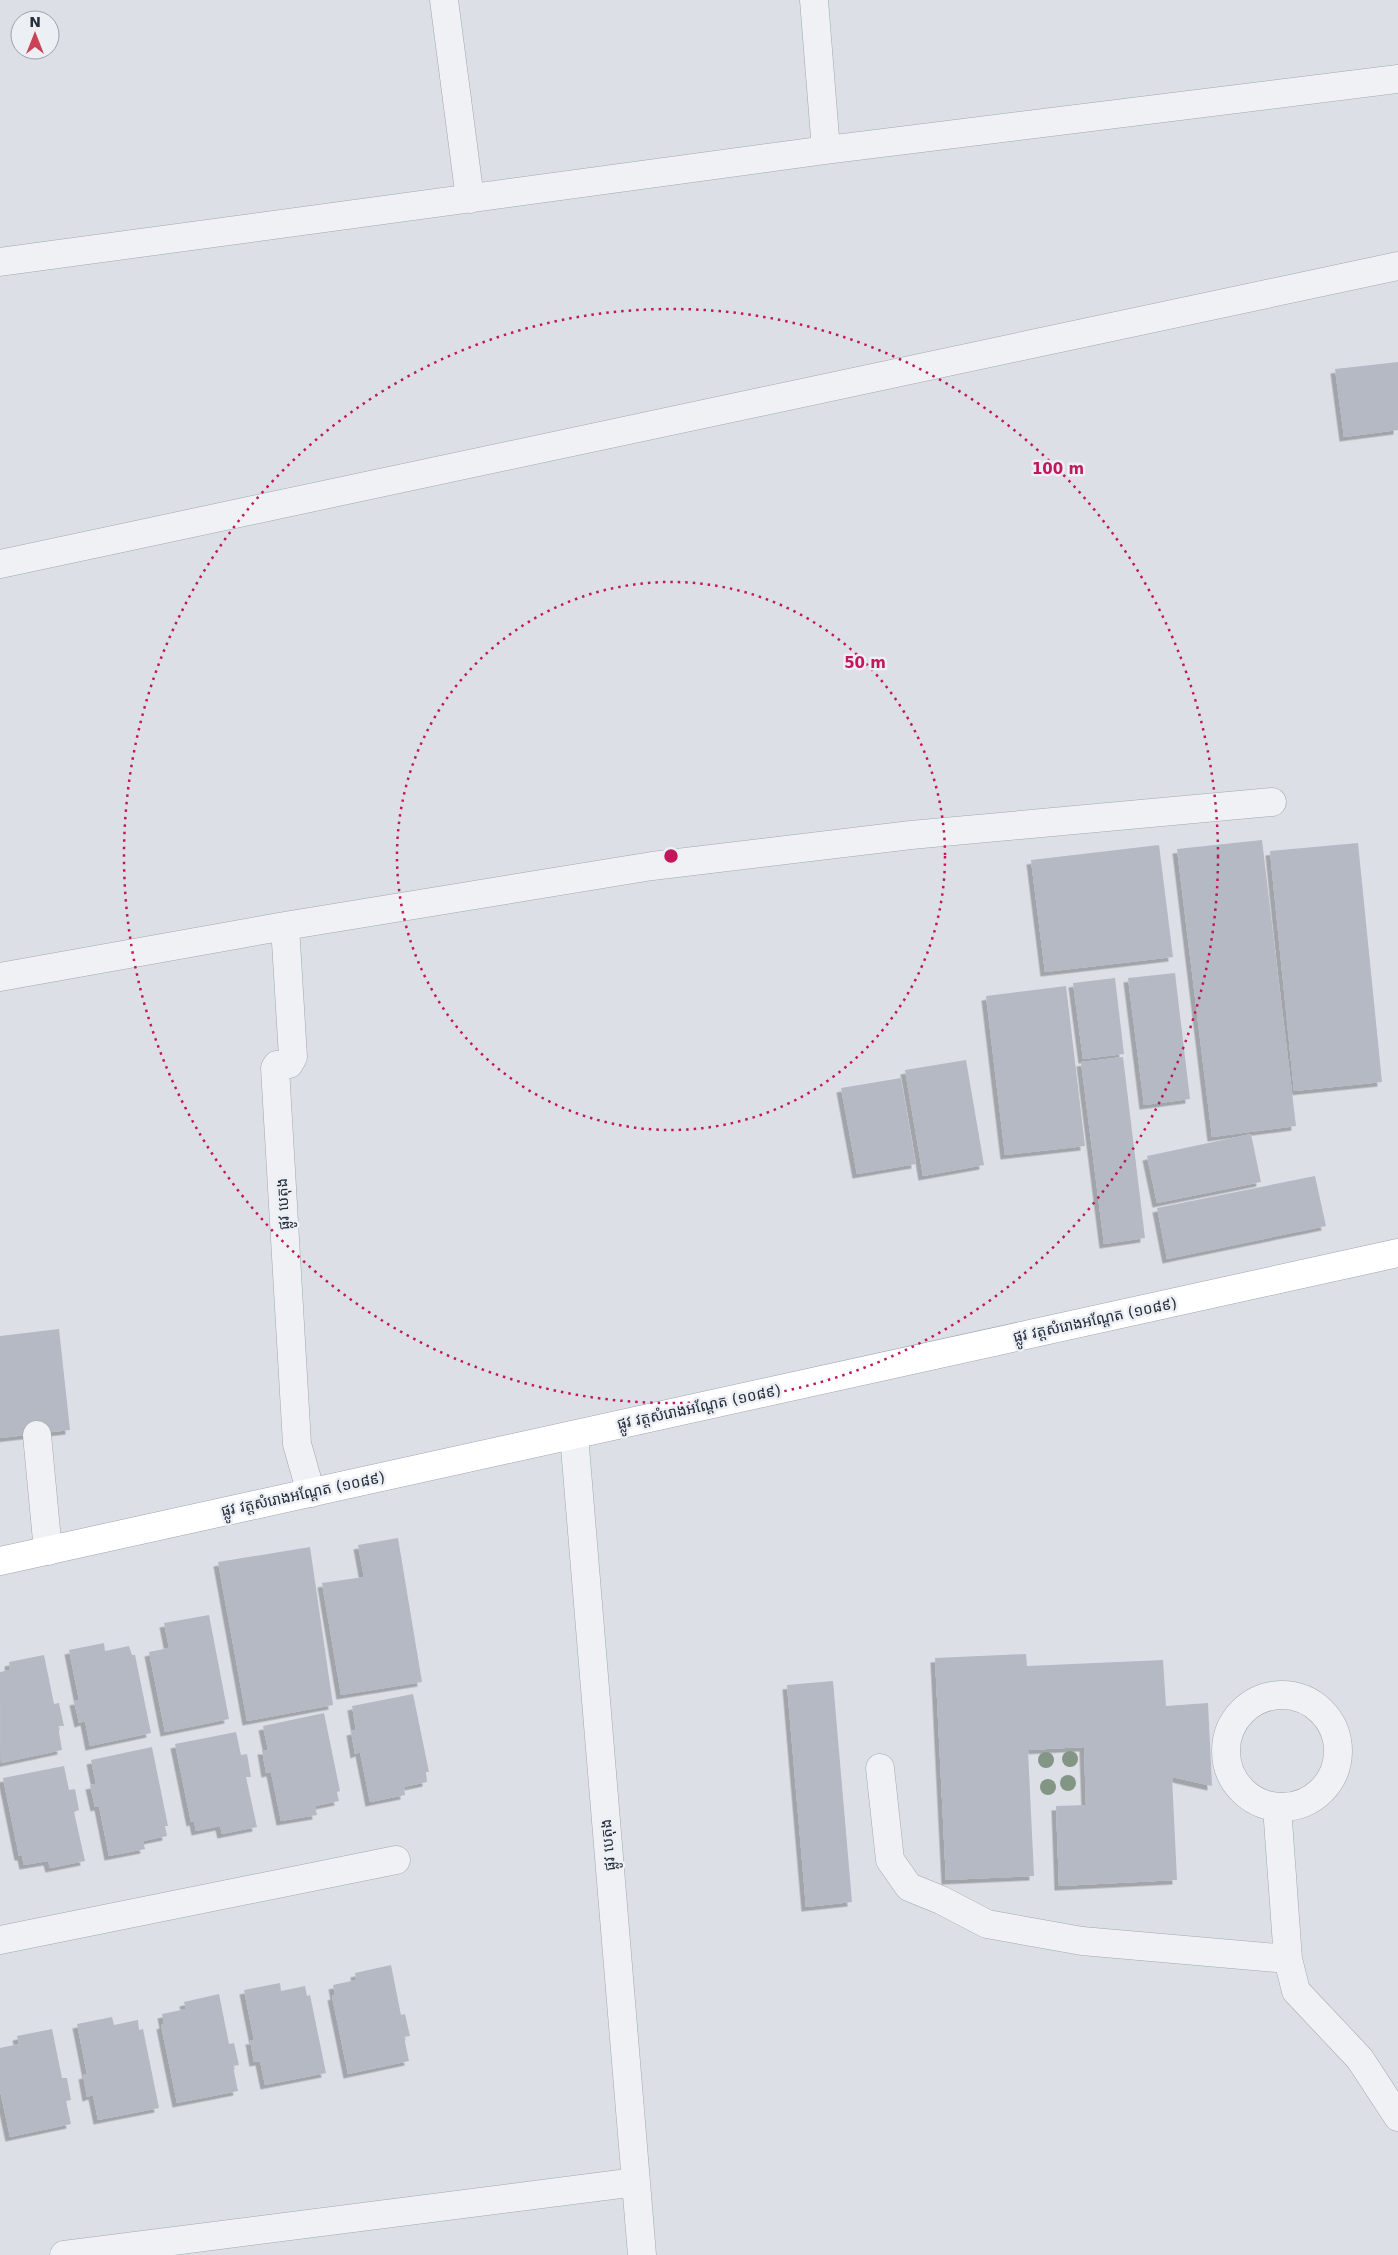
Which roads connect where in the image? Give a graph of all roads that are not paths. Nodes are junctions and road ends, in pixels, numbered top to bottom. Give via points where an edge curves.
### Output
1 (444, 0) edge
2 (814, 0) edge
3 (1398, 79) edge
4 (826, 150) junction
5 (470, 199) junction
6 (0, 262) edge
7 (1398, 266) edge
8 (0, 564) edge
9 (1272, 802) dead end
10 (286, 926) junction
11 (0, 977) edge
12 (1398, 1254) edge
13 (37, 1435) dead end
14 (574, 1435) junction
15 (310, 1493) junction
16 (48, 1551) junction
17 (0, 1561) edge
18 (880, 1768) dead end
19 (1277, 1807) junction
20 (396, 1860) dead end
21 (0, 1940) edge
22 (1288, 1959) junction
23 (1398, 2117) edge
24 (636, 2182) junction
25 (64, 2255) edge
26 (642, 2255) edge

1 - 5 street
2 - 4 street
3 - 4 street
4 - 5 street
5 - 6 street
7 - 8 street
9 - 10 street via 911,836 652,866
10 - 11 street
10 - 15 street, ផ្លូវ បេតុង via 293,1057 289,1064 275,1068 297,1444
12 - 14 main road, ផ្លូវ វត្តសំរោងអណ្ដែត (១០៨៩)
13 - 16 street
14 - 15 main road, ផ្លូវ វត្តសំរោងអណ្ដែត (១០៨៩)
14 - 24 street, ផ្លូវ បេតុង
15 - 16 main road, ផ្លូវ វត្តសំរោងអណ្ដែត (១០៨៩)
16 - 17 main road, ផ្លូវ វត្តសំរោងអណ្ដែត (១០៨៩)
18 - 22 street via 890,1860 909,1887 987,1924 1082,1940
19 - 19 street via 1259,1802 1238,1786 1226,1761 1225,1743 1230,1726 1255,1700 1272,1695 1292,1695 1310,1702 1325,1714 1335,1730 1339,1749 1336,1767 1314,1798 1296,1806
19 - 22 street
20 - 21 street
22 - 23 street via 1296,1991 1360,2058
24 - 25 street
24 - 26 street, ផ្លូវ បេតុង

